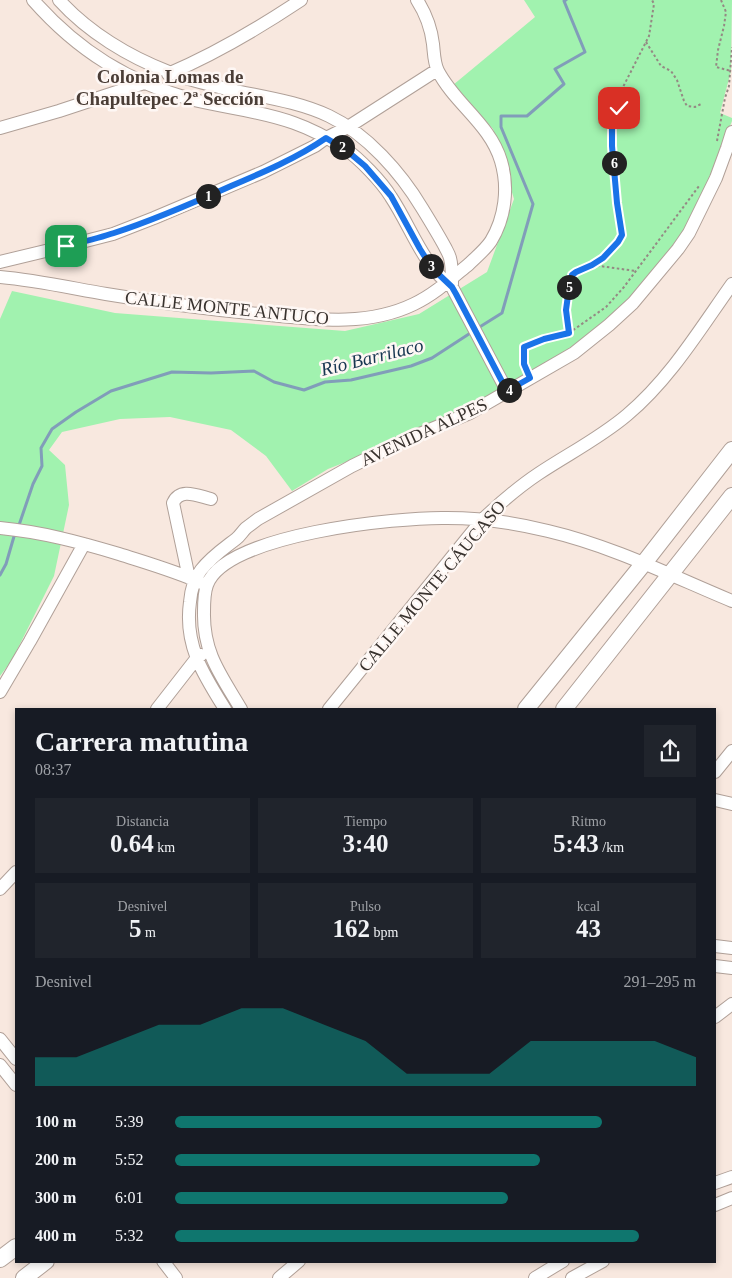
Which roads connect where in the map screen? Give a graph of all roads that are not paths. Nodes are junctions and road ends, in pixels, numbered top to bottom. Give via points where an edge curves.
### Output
1 (33, 0) edge
2 (59, 0) edge
3 (302, 0) edge
4 (417, 0) edge
5 (437, 70) junction
6 (170, 73) junction
7 (144, 83) junction
8 (348, 127) junction
9 (0, 128) edge
10 (732, 132) edge
11 (326, 138) junction
12 (0, 262) edge
13 (0, 277) edge
14 (732, 284) edge
15 (451, 286) junction
16 (507, 391) junction
17 (732, 450) edge
18 (732, 496) edge
19 (211, 499) dead end
20 (482, 520) junction
21 (0, 528) edge
22 (238, 538) junction
23 (84, 544) junction
24 (244, 554) junction
25 (644, 563) junction
26 (671, 575) junction
27 (192, 579) junction
28 (207, 585) junction
29 (732, 601) edge
30 (209, 649) junction
31 (196, 658) junction
32 (0, 692) edge
33 (158, 708) edge
34 (224, 708) edge
35 (240, 708) edge
36 (330, 708) edge
37 (527, 708) edge
38 (565, 708) edge
39 (732, 751) edge
40 (716, 771) edge
41 (716, 800) edge
42 (732, 804) edge
43 (15, 873) edge
44 (0, 889) edge
45 (716, 946) edge
46 (732, 948) edge
47 (716, 966) edge
48 (732, 968) edge
49 (732, 1004) edge
50 (716, 1016) edge
51 (0, 1039) edge
52 (15, 1057) edge
53 (15, 1059) edge
54 (1, 1068) edge
55 (15, 1084) edge
56 (732, 1177) edge
57 (716, 1184) edge
58 (732, 1198) edge
59 (716, 1205) edge
60 (15, 1248) edge
61 (0, 1259) edge
62 (43, 1263) edge
63 (165, 1263) edge
64 (297, 1263) edge
65 (560, 1263) edge
66 (599, 1263) edge
67 (24, 1278) edge
68 (176, 1278) edge
69 (279, 1278) edge
70 (535, 1278) edge
71 (572, 1278) edge

1 - 7 street via 80,45
2 - 6 street via 117,47
3 - 6 street
4 - 5 street via 430,25
5 - 8 street
5 - 15 street, CALLE MONTE ANTUCO via 485,129 501,160 506,181 497,230 490,243
6 - 7 street
6 - 8 street via 295,103
7 - 9 street
7 - 11 street via 196,100 292,122
8 - 11 street
8 - 15 street via 395,169 412,191 450,257
10 - 16 street, AVENIDA ALPES via 712,186 689,233 633,303 574,352
11 - 12 street via 263,172 113,234
11 - 15 street via 365,166 391,196 432,268
13 - 15 street, CALLE MONTE ANTUCO via 186,306 339,320 378,316
14 - 20 street, CALLE MONTE CÁUCASO via 650,394 607,430 508,496
15 - 16 street
16 - 22 street, AVENIDA ALPES via 470,414 352,466 258,518
17 - 25 main road
18 - 26 main road
19 - 27 street via 184,493 179,494 173,503
20 - 24 street via 382,521 302,535
20 - 25 street via 564,535
20 - 36 street, CALLE MONTE CÁUCASO
21 - 23 street via 57,536
22 - 24 street
22 - 27 street, AVENIDA ALPES
23 - 27 street
23 - 32 street
24 - 28 street via 223,565
25 - 26 street
25 - 37 main road
26 - 29 street
26 - 38 main road
27 - 28 street
27 - 31 street, AVENIDA ALPES via 189,626
28 - 30 street via 204,620
30 - 31 street
30 - 35 street
31 - 33 street
31 - 34 street, AVENIDA ALPES
39 - 40 street
41 - 42 street
43 - 44 street
45 - 46 street
47 - 48 street
49 - 50 street
51 - 52 street
53 - 54 street
54 - 55 street
56 - 57 street
58 - 59 street
60 - 61 main road
62 - 67 main road
63 - 68 street
64 - 69 street
65 - 70 street
66 - 71 street

